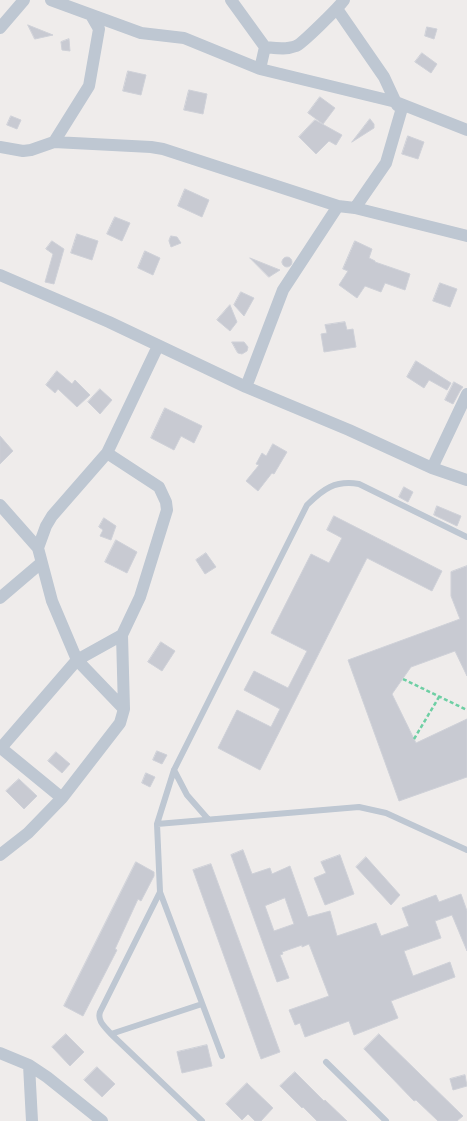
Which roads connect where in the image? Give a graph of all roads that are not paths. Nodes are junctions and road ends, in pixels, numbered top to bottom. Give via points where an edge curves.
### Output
1 (22, 0) edge
2 (51, 0) edge
3 (231, 0) edge
4 (341, 4) edge
5 (91, 15) junction
6 (0, 28) edge
7 (265, 47) junction
8 (260, 69) junction
9 (396, 102) junction
10 (467, 130) edge
11 (54, 142) junction
12 (0, 147) edge
13 (338, 206) junction
14 (355, 208) junction
15 (467, 236) edge
16 (0, 275) edge
17 (158, 346) junction
18 (246, 387) junction
19 (467, 394) edge
20 (106, 453) junction
21 (432, 468) junction
22 (467, 480) edge
23 (0, 505) edge
24 (467, 537) edge
25 (38, 548) junction
26 (41, 564) junction
27 (0, 598) edge
28 (122, 635) junction
29 (77, 660) junction
30 (124, 709) junction
31 (0, 749) edge
32 (174, 770) junction
33 (62, 798) junction
34 (208, 819) junction
35 (157, 824) junction
36 (467, 850) edge
37 (0, 855) edge
38 (160, 892) junction
39 (202, 1004) junction
40 (111, 1034) junction
41 (0, 1053) edge
42 (222, 1056) dead end
43 (326, 1062) dead end
44 (28, 1065) junction
45 (32, 1121) edge
46 (102, 1121) edge
47 (202, 1121) edge
48 (386, 1121) edge

1 - 6 street
2 - 5 street
3 - 7 street
4 - 7 street via 299,45 285,49
4 - 9 street
5 - 8 street via 141,32 184,38
5 - 11 street via 99,29 89,86
7 - 8 street
8 - 9 street
9 - 10 street
9 - 14 street via 402,108 386,164
11 - 12 street via 23,151
11 - 13 street via 163,149
13 - 14 street
13 - 18 street via 283,290
14 - 15 street
16 - 17 street
17 - 18 street
17 - 20 street
18 - 21 street
19 - 21 street
20 - 25 street via 52,516
20 - 28 street via 159,487 167,510 140,597
21 - 22 street
23 - 25 street
24 - 32 lane via 359,484 346,482 328,487 316,496 307,505
25 - 26 street
26 - 27 street
26 - 29 street via 52,601
28 - 29 street
28 - 30 street
29 - 30 street
29 - 31 street
30 - 33 street via 120,723
31 - 33 street
32 - 34 lane via 187,794
32 - 35 lane
33 - 37 street via 28,833
34 - 35 lane
34 - 36 lane via 359,807 386,812
35 - 38 lane
38 - 39 lane
38 - 40 lane via 99,1014 100,1022
39 - 40 lane
39 - 42 lane
40 - 47 lane
41 - 44 street
43 - 48 lane
44 - 45 street
44 - 46 street

